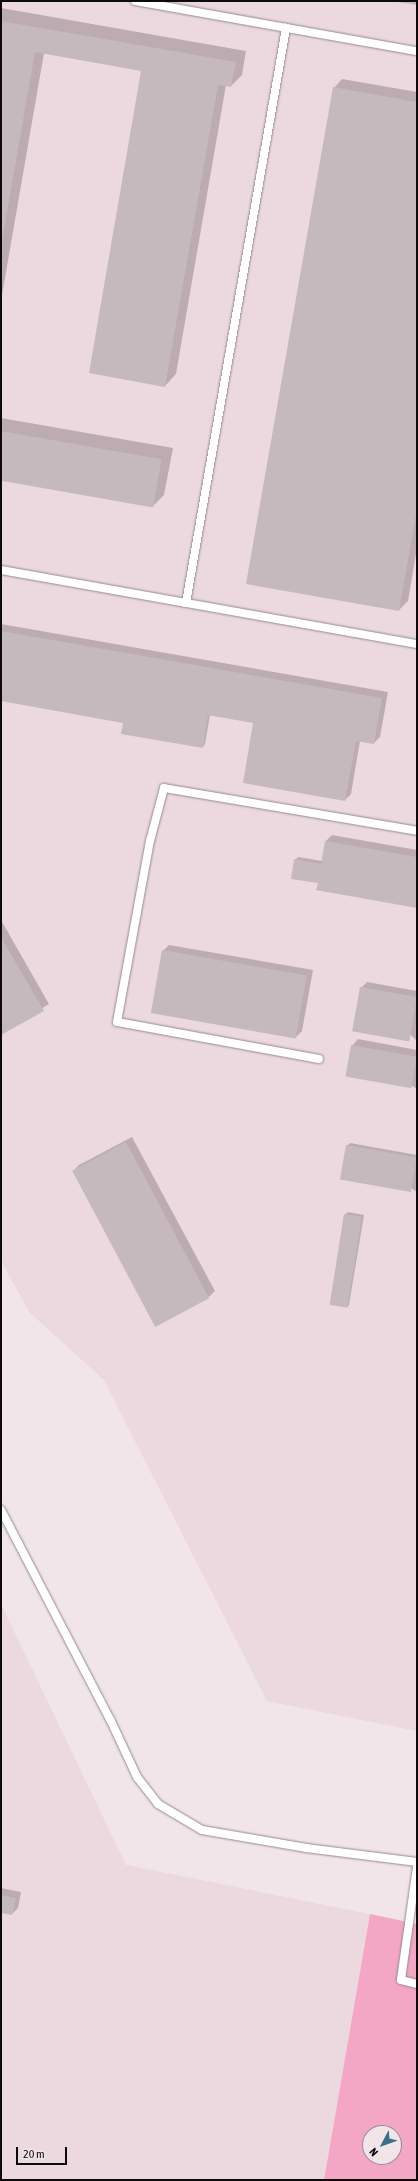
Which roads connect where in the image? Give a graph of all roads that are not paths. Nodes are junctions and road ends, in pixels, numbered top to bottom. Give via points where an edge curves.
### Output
1 (135, 1) edge
2 (286, 28) junction
3 (417, 51) edge
4 (1, 570) edge
5 (186, 603) junction
6 (417, 644) edge
7 (417, 831) edge
8 (319, 1059) dead end
9 (1, 1510) edge
10 (417, 1862) edge
11 (417, 1867) edge
12 (417, 1984) edge

1 - 2 lane
2 - 3 lane
2 - 5 lane
4 - 5 lane
5 - 6 lane
7 - 8 lane via 164,788 150,840 117,1022
9 - 10 lane via 137,1777 158,1804 202,1830 306,1848
11 - 12 lane via 401,1980

